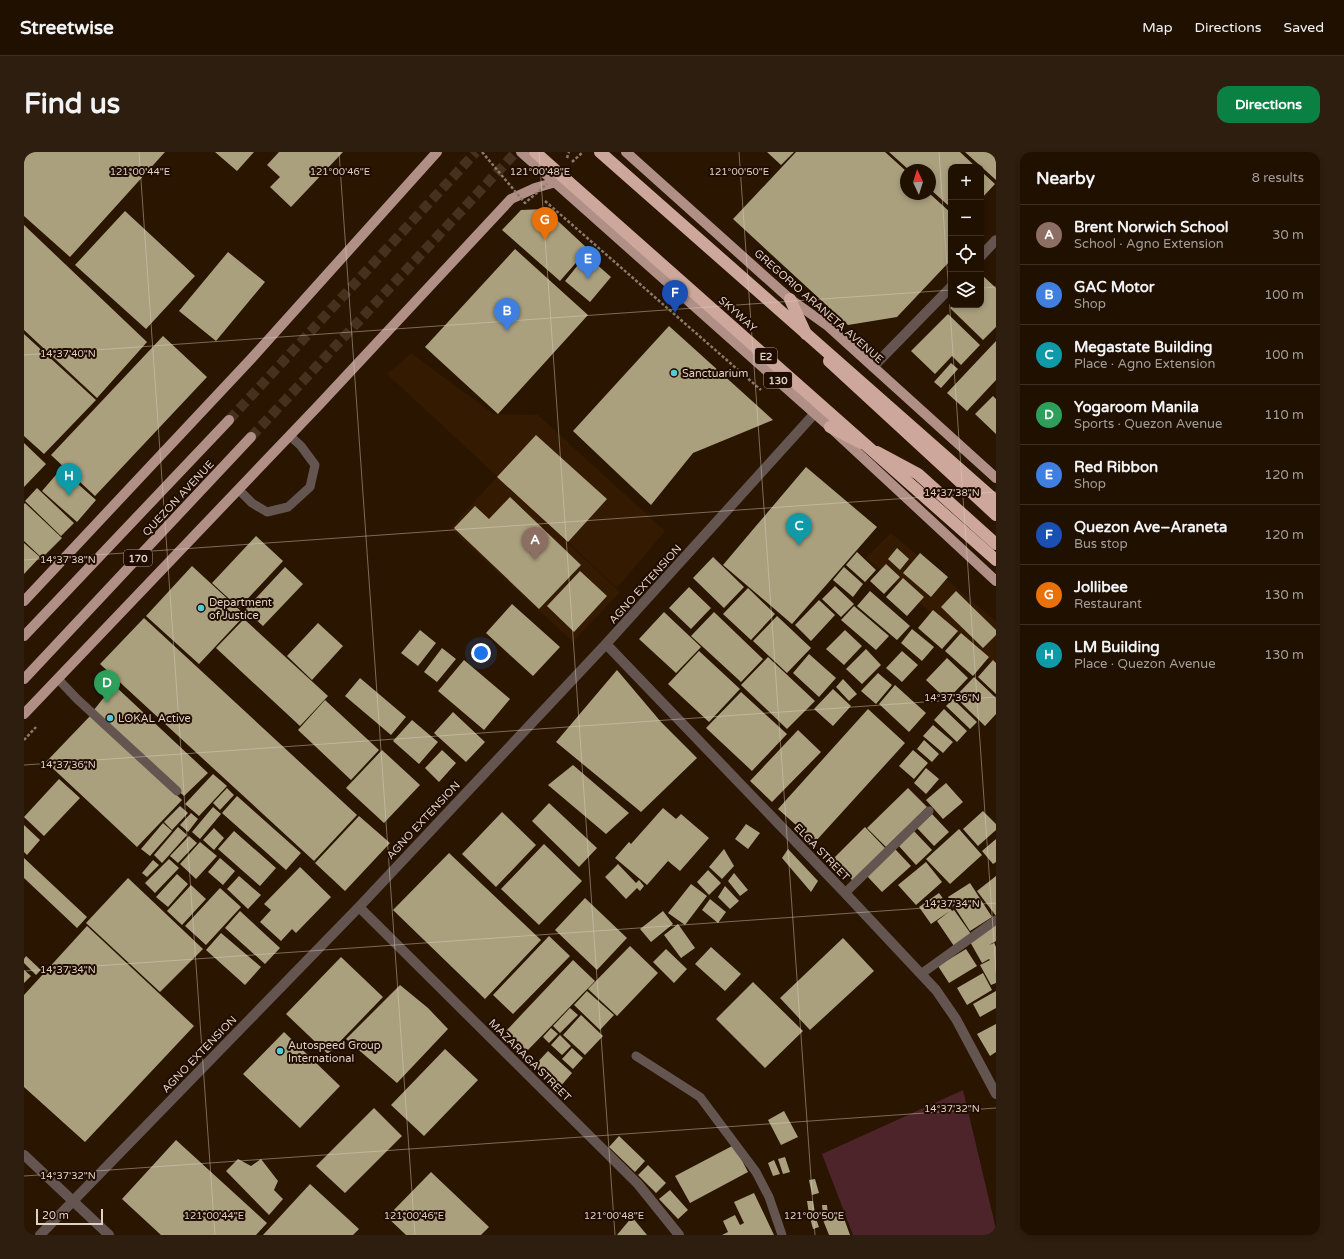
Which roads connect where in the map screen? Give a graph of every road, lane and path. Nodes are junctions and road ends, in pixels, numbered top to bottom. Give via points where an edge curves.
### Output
1 (437, 152) edge
2 (482, 152) edge
3 (521, 152) edge
4 (535, 152) edge
5 (583, 152) edge
6 (600, 152) edge
7 (626, 152) edge
8 (572, 162) dead end
9 (552, 182) junction
10 (544, 200) dead end
11 (530, 201) dead end
12 (523, 202) dead end
13 (996, 240) edge
14 (984, 253) edge
15 (948, 289) edge
16 (790, 299) junction
17 (873, 367) junction
18 (762, 391) dead end
19 (815, 413) junction
20 (229, 420) tunnel mouth
21 (830, 427) junction
22 (290, 436) junction
23 (251, 437) tunnel mouth
24 (996, 478) edge
25 (239, 490) junction
26 (996, 501) edge
27 (996, 515) edge
28 (996, 544) edge
29 (996, 560) edge
30 (996, 581) edge
31 (24, 601) edge
32 (24, 636) edge
33 (606, 644) junction
34 (24, 679) edge
35 (58, 679) junction
36 (24, 714) edge
37 (39, 724) dead end
38 (24, 740) edge
39 (177, 791) dead end
40 (929, 811) dead end
41 (845, 893) junction
42 (359, 906) junction
43 (996, 920) edge
44 (921, 974) junction
45 (636, 1056) dead end
46 (996, 1094) edge
47 (24, 1155) edge
48 (72, 1201) junction
49 (40, 1235) edge
50 (109, 1235) edge
51 (679, 1235) edge
52 (782, 1235) edge

1 - 31 main road via 251,359
2 - 9 path, bridge via 525,203
3 - 9 main road, 130
4 - 29 highway, SKYWAY / E2, bridge
5 - 8 path, bridge
6 - 26 highway, bridge
7 - 16 main road, GREGORIO ARANETA AVENUE
9 - 19 main road, 130
9 - 22 main road via 511,199
10 - 18 path
11 - 12 path
13 - 14 street
15 - 17 street
16 - 17 main road, GREGORIO ARANETA AVENUE via 828,326
16 - 27 highway via 811,345
17 - 24 main road, GREGORIO ARANETA AVENUE
19 - 21 main road, 130
19 - 33 street, AGNO EXTENSION
20 - 32 main road, QUEZON AVENUE / 170
21 - 28 highway via 918,474
21 - 30 main road, 130
22 - 25 main road
22 - 25 lane via 315,465 310,487 288,507 268,512 252,503
23 - 34 main road, QUEZON AVENUE / 170
25 - 35 main road
33 - 41 street, ELGA STREET
33 - 42 street, AGNO EXTENSION
35 - 36 main road
35 - 39 lane
37 - 38 path
40 - 41 lane
41 - 44 street, ELGA STREET
42 - 48 street, AGNO EXTENSION
42 - 51 street, MAZARAGA STREET via 638,1184
43 - 44 lane
44 - 46 street, ELGA STREET via 936,990 956,1019
45 - 52 lane via 700,1097 756,1172 769,1197
47 - 48 street
48 - 49 street, AGNO EXTENSION
48 - 50 street

